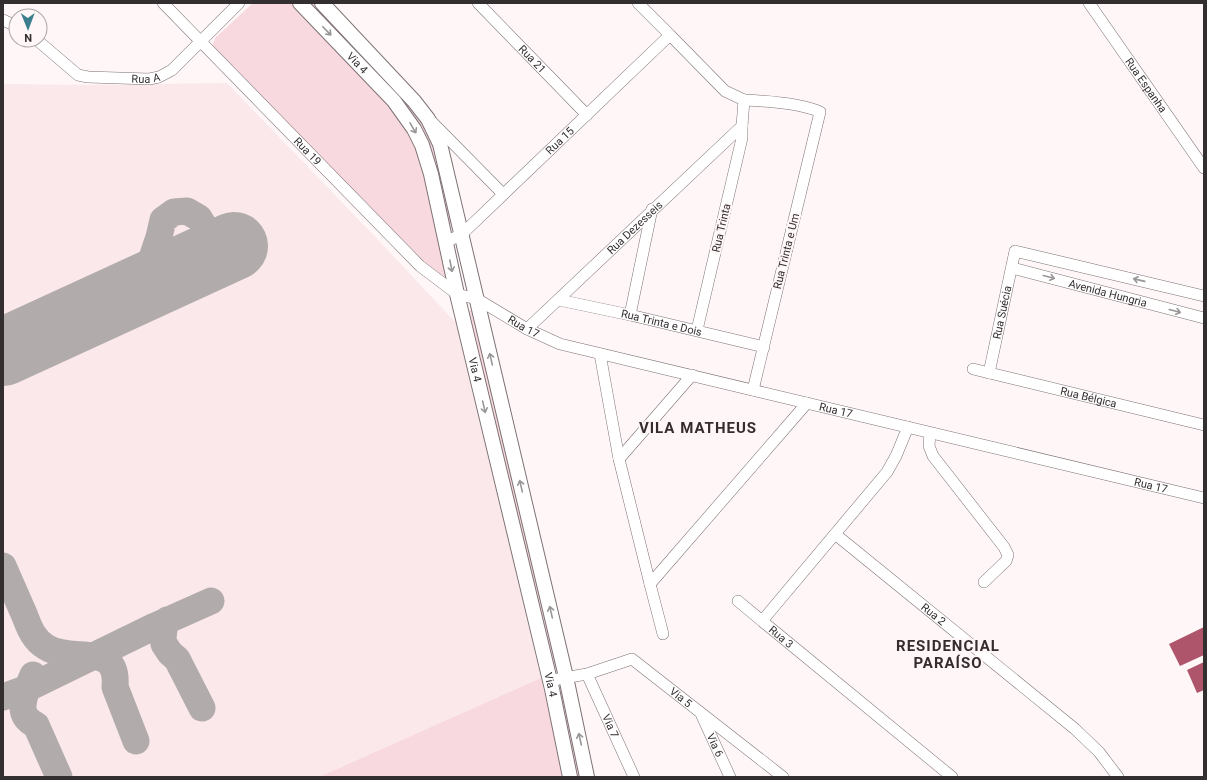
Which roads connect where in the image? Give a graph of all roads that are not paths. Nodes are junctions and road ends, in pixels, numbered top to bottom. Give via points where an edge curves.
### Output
1 (162, 3) edge
2 (239, 3) edge
3 (300, 3) edge
4 (322, 3) edge
5 (478, 3) edge
6 (638, 3) edge
7 (1089, 3) edge
8 (670, 35) junction
9 (201, 42) junction
10 (46, 48) edge
11 (744, 100) junction
12 (587, 115) junction
13 (428, 118) junction
14 (742, 126) junction
15 (1204, 168) edge
16 (503, 194) junction
17 (652, 209) junction
18 (462, 234) junction
19 (446, 242) junction
20 (1015, 251) joint
21 (1012, 268) junction
22 (457, 294) junction
23 (1204, 296) edge
24 (477, 299) junction
25 (559, 300) junction
26 (630, 315) junction
27 (1204, 318) edge
28 (527, 329) junction
29 (697, 330) junction
30 (764, 347) junction
31 (600, 354) junction
32 (973, 369) dead end
33 (989, 373) junction
34 (692, 375) junction
35 (753, 390) junction
36 (807, 403) junction
37 (1204, 425) edge
38 (908, 427) junction
39 (930, 433) junction
40 (619, 459) junction
41 (1204, 498) edge
42 (836, 534) junction
43 (984, 582) dead end
44 (650, 584) junction
45 (738, 601) dead end
46 (762, 620) junction
47 (663, 634) dead end
48 (587, 674) junction
49 (566, 677) junction
50 (550, 683) junction
51 (701, 714) junction
52 (781, 776) edge
53 (570, 777) edge
54 (587, 777) edge
55 (634, 777) edge
56 (730, 777) edge
57 (952, 777) edge
58 (1118, 777) edge

1 - 9 street, Rua 19
2 - 9 street, Rua A
3 -> 19 street, Via 4 via 394,101 414,128 431,174
4 - 13 street, Via 4
5 - 12 street, Rua 21
6 - 8 street
7 - 15 street, Rua Espanha
8 - 11 street via 724,92
8 - 12 street, Rua 15
9 - 10 street, Rua A via 172,70 159,77 141,78 78,75
9 - 22 street, Rua 19 via 420,266
11 - 14 street
11 - 30 street, Rua Trinta e Um via 774,102 820,112
12 - 16 street, Rua 15
13 - 16 street
13 - 18 street, Via 4 via 440,144
14 - 17 street, Rua Dezesseis
14 - 29 street, Rua Trinta via 742,138
16 - 18 street, Rua 15
17 - 25 street, Rua Dezesseis
17 - 26 street
18 - 19 street, Rua 15
18 - 24 street, Via 4
19 -> 22 street, Via 4
20 - 21 street, Rua Suécia
23 -> 20 street, Avenida Hungria
21 -> 27 street, Avenida Hungria
21 - 33 street, Rua Suécia
22 - 24 street, Rua 17
22 -> 50 street, Via 4
24 - 28 street, Rua 17
49 -> 24 street, Via 4
25 - 26 street, Rua Trinta e Dois
25 - 28 street, Rua Dezesseis
26 - 29 street, Rua Trinta e Dois
28 - 31 street, Rua 17 via 560,344
29 - 30 street, Rua Trinta e Dois
30 - 35 street, Rua Trinta e Um
31 - 34 street, Rua 17
31 - 40 street
32 - 33 street, Rua Bélgica
33 - 37 street, Rua Bélgica
34 - 35 street, Rua 17
34 - 40 street
35 - 36 street, Rua 17
36 - 38 street, Rua 17
36 - 44 street
38 - 39 street, Rua 17
38 - 42 street, Rua 3 via 887,472
39 - 41 street, Rua 17
39 - 43 street via 929,446 933,456 1008,555 1006,561
40 - 44 street
42 - 46 street, Rua 3
42 - 58 street, Rua 2 via 1075,729
44 - 47 street
45 - 46 street
46 - 57 street, Rua 3
48 - 49 street, Via 5
48 - 51 street, Via 5 via 632,660
48 - 55 street, Via 7
49 - 50 street, Via 5
54 -> 49 street, Via 4
50 - 53 street, Via 4
51 - 52 street, Via 5
51 - 56 street, Via 6

